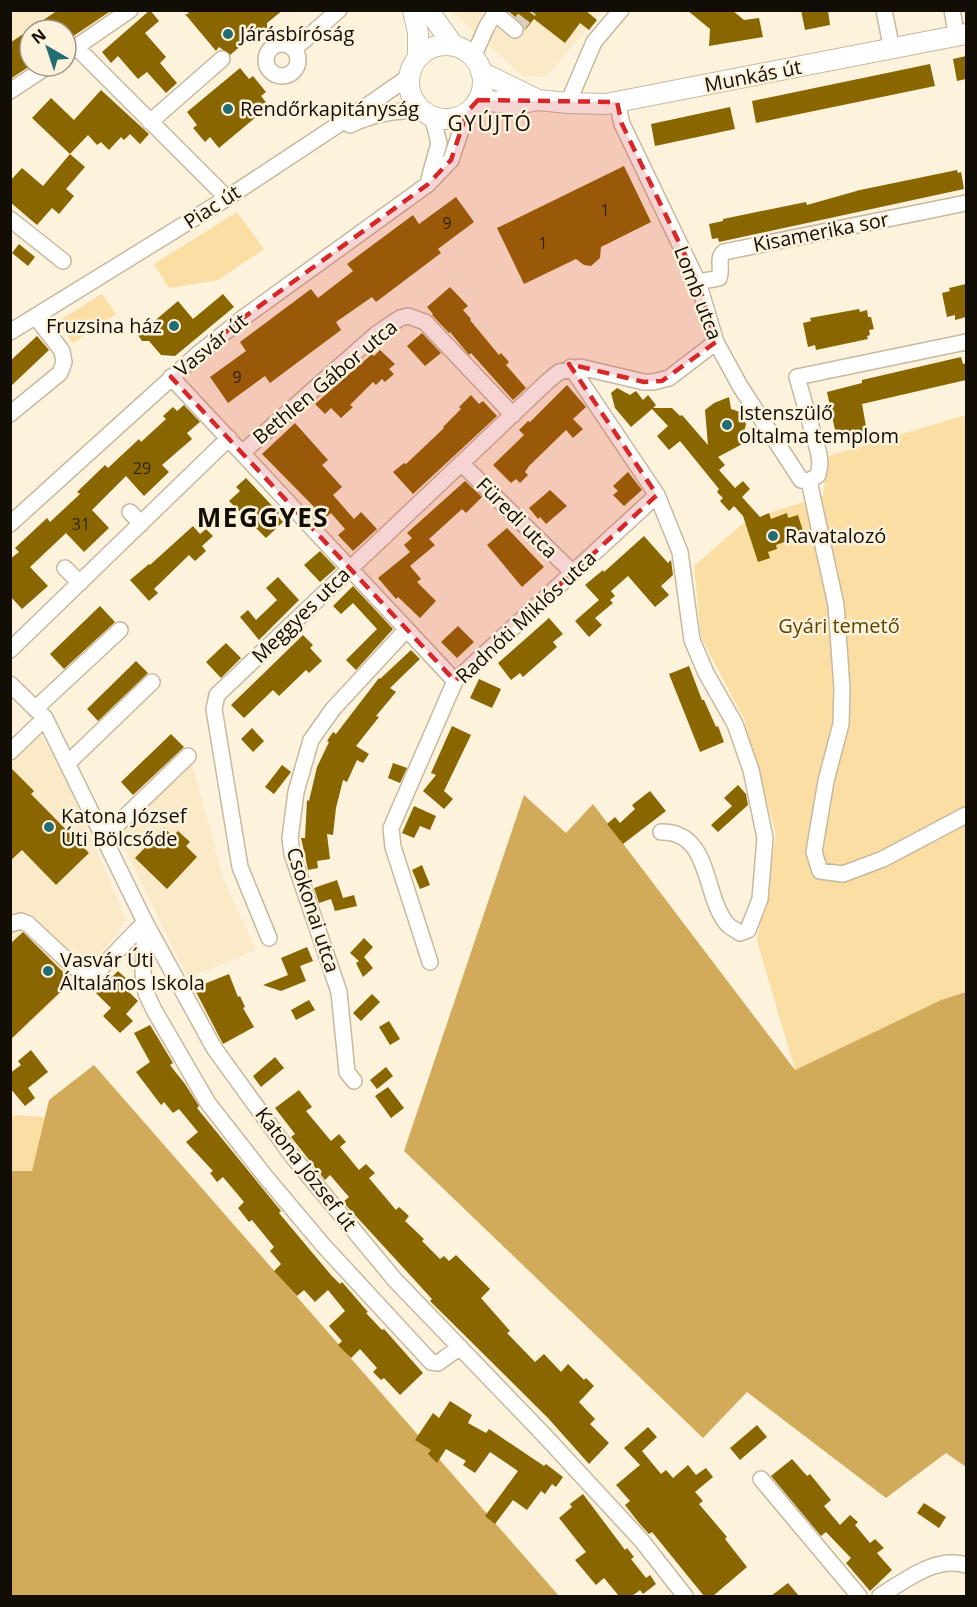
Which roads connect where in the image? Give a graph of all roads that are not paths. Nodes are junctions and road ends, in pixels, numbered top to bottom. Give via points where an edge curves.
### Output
1 (130, 10) edge
2 (339, 10) edge
3 (413, 10) edge
4 (428, 10) edge
5 (621, 10) edge
6 (884, 10) edge
7 (952, 10) edge
8 (496, 12) edge
9 (515, 30) dead end
10 (962, 36) edge
11 (78, 45) edge
12 (454, 46) junction
13 (294, 49) dead end
14 (892, 50) junction
15 (78, 56) edge
16 (222, 59) dead end
17 (477, 64) junction
18 (414, 67) junction
19 (30, 78) edge
20 (10, 91) edge
21 (538, 100) junction
22 (617, 102) junction
23 (568, 103) junction
24 (472, 106) junction
25 (427, 113) junction
26 (150, 122) junction
27 (276, 165) junction
28 (428, 185) junction
29 (227, 198) junction
30 (966, 203) edge
31 (10, 219) edge
32 (63, 261) dead end
33 (698, 282) junction
34 (36, 317) junction
35 (10, 332) edge
36 (716, 342) junction
37 (966, 342) edge
38 (571, 368) junction
39 (171, 377) junction
40 (10, 414) edge
41 (513, 415) junction
42 (229, 438) junction
43 (243, 452) junction
44 (462, 464) junction
45 (803, 478) junction
46 (657, 495) junction
47 (130, 512) dead end
48 (10, 524) edge
49 (141, 524) junction
50 (65, 568) dead end
51 (350, 568) junction
52 (572, 572) junction
53 (80, 583) junction
54 (120, 630) dead end
55 (406, 630) junction
56 (14, 641) edge
57 (455, 681) junction
58 (152, 682) dead end
59 (10, 684) edge
60 (40, 714) junction
61 (10, 752) edge
62 (188, 756) dead end
63 (68, 763) junction
64 (966, 814) edge
65 (662, 832) dead end
66 (104, 837) junction
67 (145, 922) junction
68 (10, 924) edge
69 (269, 938) dead end
70 (430, 962) dead end
71 (354, 1081) dead end
72 (460, 1347) junction
73 (761, 1479) dead end
74 (966, 1565) edge
75 (685, 1596) edge
76 (859, 1596) edge
77 (880, 1596) edge

1 - 11 street
2 - 13 street
3 - 18 main road via 418,33
4 - 12 main road
5 - 23 street via 594,42
6 - 14 street
7 - 10 street
8 - 9 street
8 - 17 street
10 - 14 main road, Munkás út
12 - 17 main road via 465,50
12 - 18 main road via 430,48
14 - 22 main road, Munkás út
15 - 26 street
16 - 26 street
17 - 21 main road
17 - 24 main road via 483,81
18 - 25 main road via 409,83 413,98
18 - 27 street, Piac út via 374,101
19 - 20 street
21 - 23 main road, Munkás út
21 - 24 main road
22 - 23 main road, Munkás út
22 - 33 street, Lomb utca via 622,124
24 - 25 main road via 450,118
24 - 28 street, Vasvár út via 452,160
25 - 27 street via 404,110 364,118
25 - 28 street via 439,143
26 - 29 street
27 - 29 street, Piac út
28 - 39 street, Vasvár út via 243,318
29 - 34 street, Piac út
30 - 33 street, Kisamerika sor via 724,252 718,278
31 - 32 street
33 - 36 street, Lomb utca
34 - 35 street, Piac út
34 - 40 street via 62,351 64,362 60,373
36 - 38 street via 662,381 644,382
36 - 45 street, Lomb utca via 740,386
37 - 45 street via 797,377 819,454 818,475
38 - 41 street, Meggyes utca via 559,372
38 - 46 street
39 - 42 street
39 - 48 street, Vasvár út
41 - 43 street, Bethlen Gábor utca via 425,322 408,316 375,335
41 - 44 street, Meggyes utca
42 - 43 street
42 - 49 street
43 - 51 street
44 - 51 street, Meggyes utca
44 - 52 street, Füredi utca
45 - 64 street via 836,605 842,688 841,724 814,852 820,871 843,874 883,859
46 - 52 street, Radnóti Miklós utca
46 - 65 street via 680,552 692,640 735,724 752,770 765,838 760,899 748,930 740,933 728,925 715,904 701,858 688,841
47 - 49 street
49 - 53 street
50 - 53 street
51 - 55 street
51 - 69 street, Meggyes utca via 215,699 240,867
52 - 57 street, Radnóti Miklós utca
53 - 56 street
54 - 60 street
55 - 57 street
55 - 71 street, Csokonai utca via 333,709 311,740 296,792 290,838 339,992 347,1072
57 - 70 street, Radnóti Miklós utca via 392,828 393,847
58 - 63 street
59 - 60 street, Katona József út
60 - 61 street
60 - 63 street, Katona József út
62 - 66 street
63 - 66 street, Katona József út
66 - 67 street, Katona József út
67 - 68 street via 89,976 28,924
67 - 72 street, Katona József út via 214,1048 293,1157 395,1280
67 - 72 street via 146,993 208,1102 323,1245 431,1362 438,1363
72 - 75 street, Katona József út via 642,1541
73 - 76 street
74 - 77 street via 935,1565

